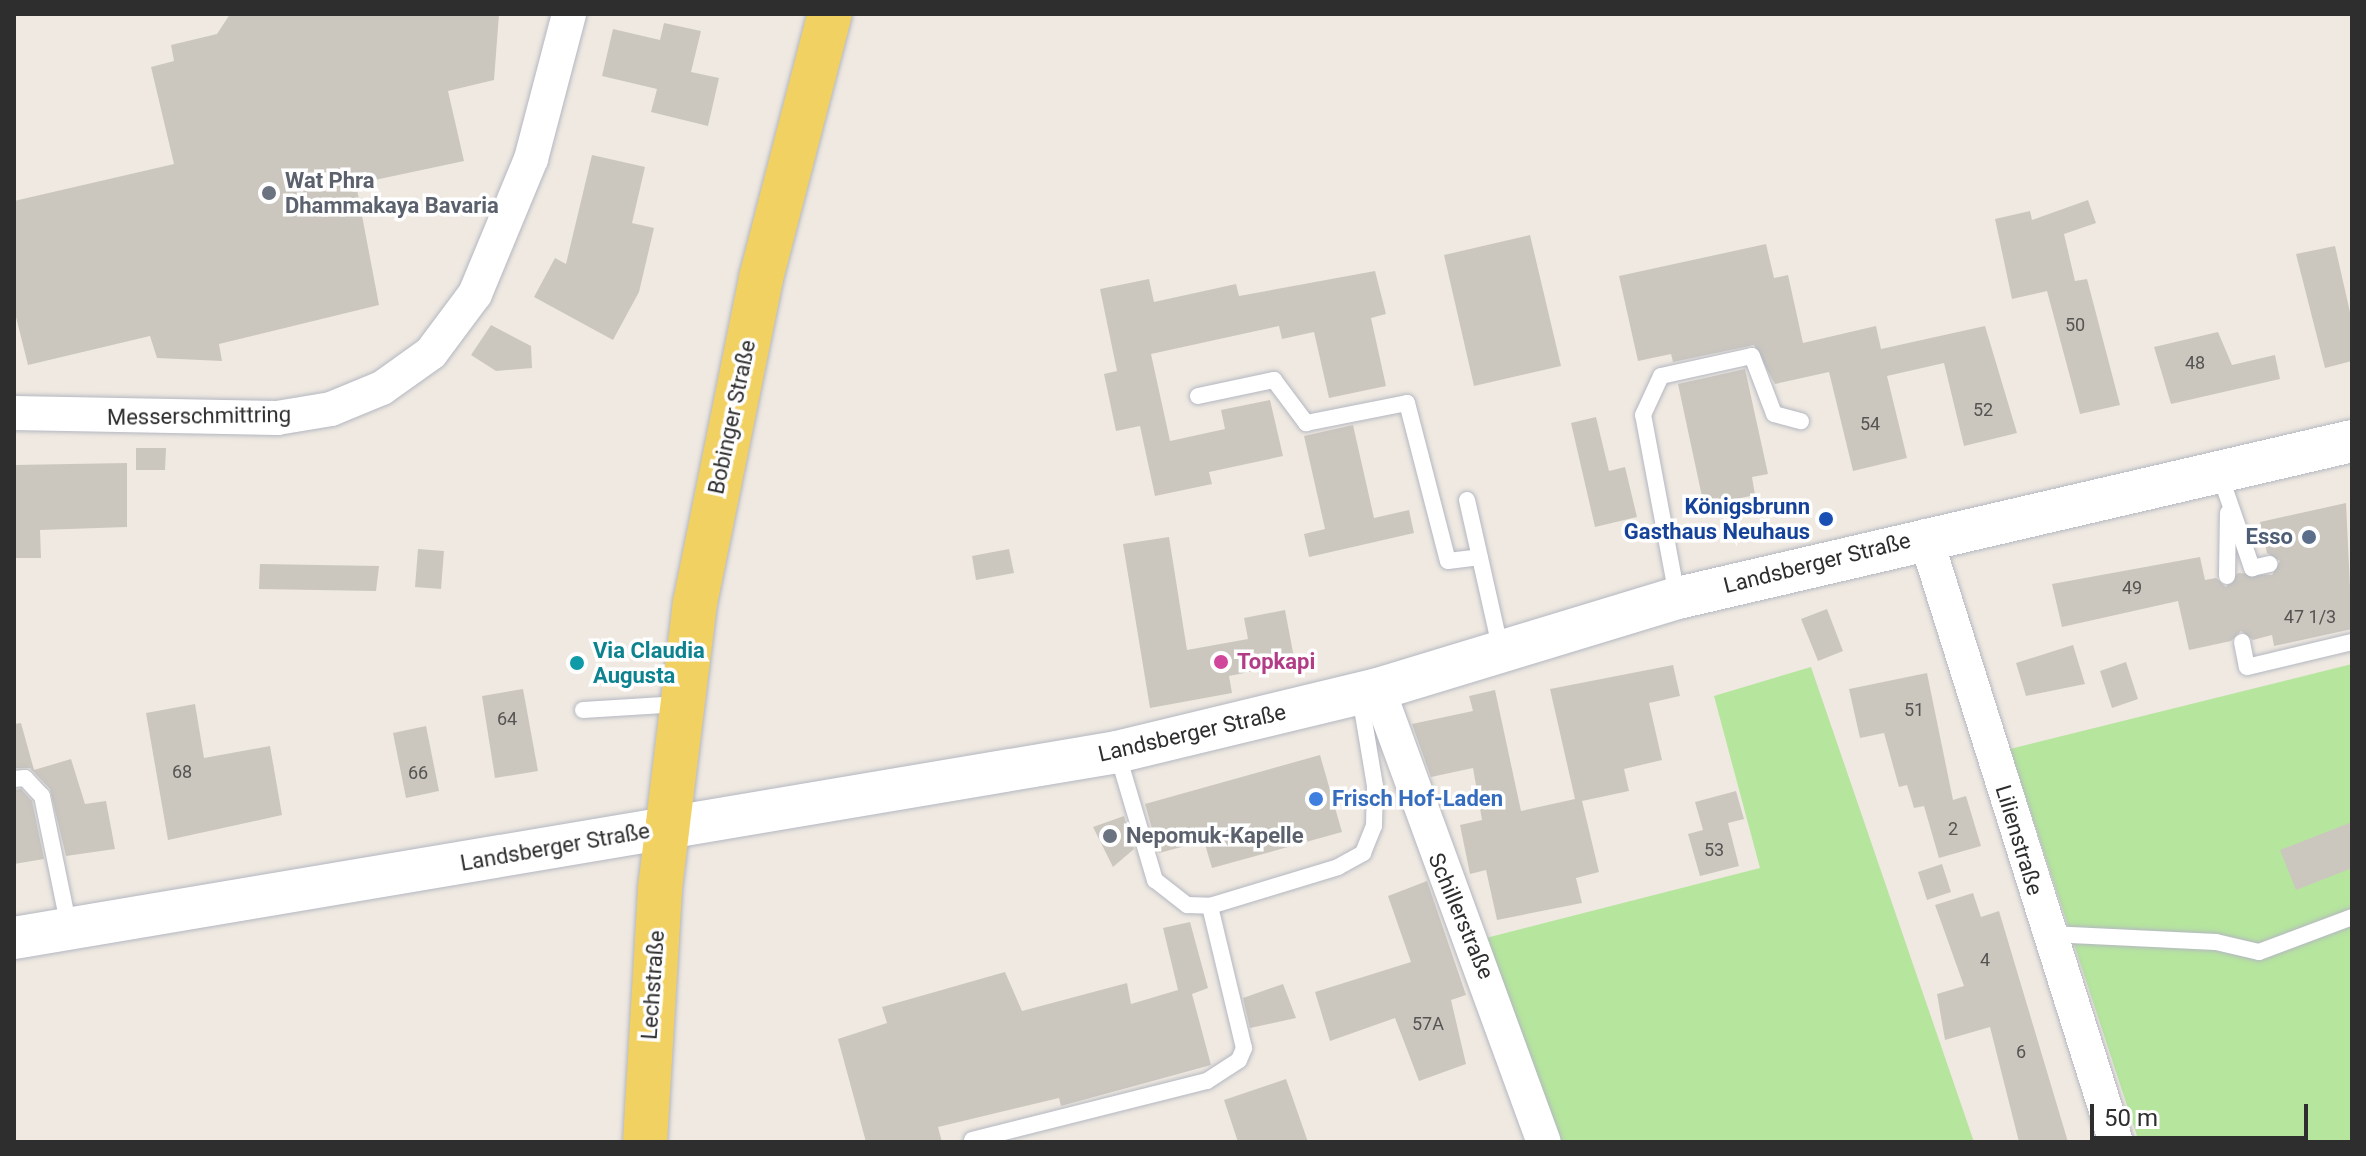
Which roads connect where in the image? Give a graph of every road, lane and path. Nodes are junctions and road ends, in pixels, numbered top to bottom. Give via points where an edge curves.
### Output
1 (569, 14) edge
2 (830, 14) edge
3 (1198, 396) dead end
4 (14, 413) edge
5 (1801, 421) dead end
6 (2352, 441) edge
7 (2223, 487) junction
8 (1467, 500) dead end
9 (1925, 536) junction
10 (1480, 557) junction
11 (2270, 564) dead end
12 (2227, 576) dead end
13 (1678, 598) junction
14 (2242, 642) dead end
15 (2352, 642) edge
16 (1501, 652) junction
17 (1369, 692) junction
18 (682, 704) junction
19 (583, 710) dead end
20 (1117, 752) junction
21 (14, 779) edge
22 (667, 828) junction
23 (1210, 906) junction
24 (2352, 917) edge
25 (69, 929) junction
26 (2048, 934) junction
27 (14, 938) edge
28 (972, 1140) dead end
29 (645, 1142) edge
30 (1544, 1142) edge
31 (2116, 1142) edge

1 - 4 street, Messerschmittring via 531,159 475,294 419,361 382,388 331,409 277,418
2 - 18 main road, Bobinger Straße via 730,420
3 - 10 lane via 1274,380 1306,423 1407,403 1448,561
5 - 13 lane via 1774,414 1752,356 1661,376 1643,415
6 - 7 street, Landsberger Straße
7 - 9 street, Landsberger Straße
7 - 11 lane via 2252,568
7 - 12 lane
8 - 10 lane
9 - 13 street, Landsberger Straße
9 - 26 street, Lilienstraße
10 - 16 lane
13 - 16 street, Landsberger Straße
14 - 15 lane via 2247,667
16 - 17 street, Landsberger Straße
17 - 20 street, Landsberger Straße
17 - 23 lane via 1374,826 1363,853 1338,867
17 - 30 street, Schillerstraße
18 - 19 lane
18 - 22 main road, Bobinger Straße
20 - 22 street, Landsberger Straße
20 - 23 lane via 1155,880 1187,905
21 - 25 lane via 25,778 42,796
22 - 25 street, Landsberger Straße
22 - 29 main road, Lechstraße
23 - 28 lane via 1244,1048 1239,1060 1207,1081
24 - 26 lane via 2259,952 2216,942
25 - 27 street, Landsberger Straße
26 - 31 street, Lilienstraße

